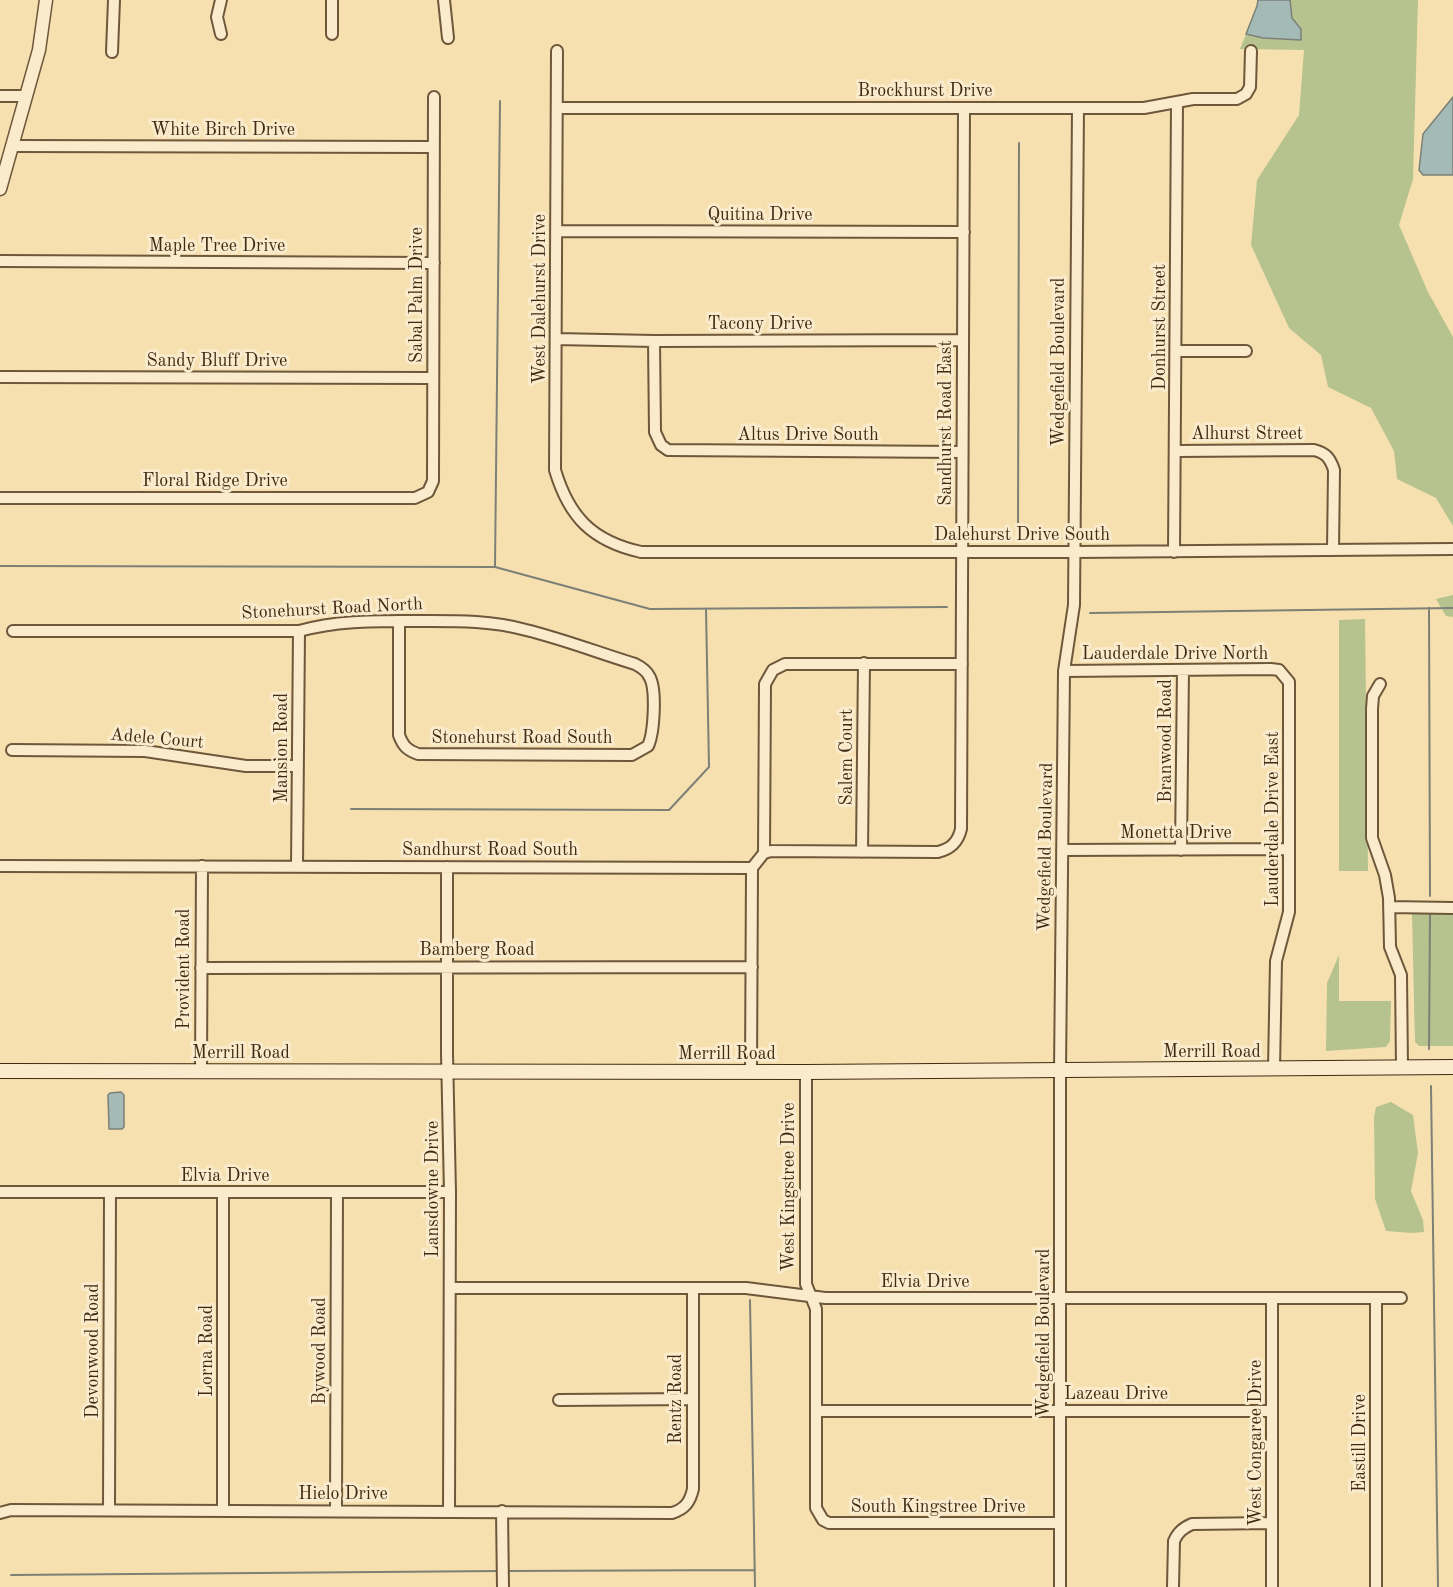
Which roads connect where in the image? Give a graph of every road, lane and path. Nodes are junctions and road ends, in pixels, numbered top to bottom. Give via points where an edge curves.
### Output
1 (46, 0) edge
2 (114, 0) edge
3 (221, 0) edge
4 (332, 0) edge
5 (444, 0) edge
6 (220, 34) dead end
7 (332, 34) dead end
8 (448, 38) dead end
9 (557, 51) dead end
10 (1251, 51) dead end
11 (112, 52) dead end
12 (0, 96) edge
13 (26, 96) junction
14 (434, 97) dead end
15 (1177, 102) junction
16 (557, 108) junction
17 (964, 108) junction
18 (1078, 108) junction
19 (12, 146) junction
20 (433, 147) junction
21 (0, 189) edge
22 (557, 231) junction
23 (964, 232) junction
24 (0, 261) edge
25 (434, 263) junction
26 (556, 339) junction
27 (963, 340) junction
28 (654, 341) junction
29 (1177, 351) junction
30 (1246, 351) dead end
31 (0, 377) edge
32 (433, 378) junction
33 (1176, 451) junction
34 (962, 452) junction
35 (428, 492) joint
36 (0, 498) edge
37 (595, 534) joint
38 (1453, 549) edge
39 (1333, 550) junction
40 (962, 552) junction
41 (1075, 552) junction
42 (1174, 552) junction
43 (399, 621) junction
44 (299, 630) junction
45 (13, 631) dead end
46 (864, 663) junction
47 (962, 664) junction
48 (1182, 669) junction
49 (1064, 671) junction
50 (1285, 675) joint
51 (1380, 684) dead end
52 (12, 750) dead end
53 (643, 751) joint
54 (298, 766) junction
55 (1289, 849) junction
56 (1062, 850) junction
57 (1181, 850) junction
58 (862, 852) junction
59 (764, 853) junction
60 (0, 866) edge
61 (201, 866) junction
62 (297, 867) junction
63 (447, 867) junction
64 (752, 868) junction
65 (1389, 907) junction
66 (1453, 908) edge
67 (447, 967) junction
68 (752, 967) junction
69 (201, 968) junction
70 (1453, 1067) edge
71 (1402, 1068) junction
72 (1274, 1069) junction
73 (0, 1071) edge
74 (201, 1071) junction
75 (448, 1071) junction
76 (1060, 1071) junction
77 (751, 1072) junction
78 (806, 1072) junction
79 (0, 1192) edge
80 (110, 1192) junction
81 (223, 1192) junction
82 (337, 1192) junction
83 (450, 1192) junction
84 (450, 1288) junction
85 (693, 1288) junction
86 (810, 1296) junction
87 (1060, 1298) junction
88 (1272, 1298) junction
89 (1401, 1298) dead end
90 (1376, 1299) junction
91 (693, 1399) junction
92 (559, 1400) dead end
93 (816, 1410) junction
94 (1060, 1411) junction
95 (1272, 1411) junction
96 (685, 1506) joint
97 (109, 1510) junction
98 (223, 1510) junction
99 (336, 1511) junction
100 (449, 1511) junction
101 (502, 1511) junction
102 (0, 1513) edge
103 (819, 1516) joint
104 (1060, 1523) junction
105 (1272, 1523) junction
106 (502, 1587) edge
107 (1060, 1587) edge
108 (1173, 1587) edge
109 (1272, 1587) edge
110 (1376, 1587) edge

1 - 13 street via 39,50
2 - 11 street
3 - 6 street via 217,17
4 - 7 street
5 - 8 street
9 - 16 street, West Dalehurst Drive
10 - 15 street, Brockhurst Drive via 1250,87 1246,94 1237,99
12 - 13 street
13 - 19 street
14 - 20 street, Sabal Palm Drive
15 - 18 street, Brockhurst Drive via 1144,108
15 - 29 street, Donhurst Street
16 - 17 street, Brockhurst Drive
16 - 22 street, West Dalehurst Drive
17 - 18 street, Brockhurst Drive
17 - 23 street, Sandhurst Road East
18 - 41 street, Wedgefield Boulevard
19 - 20 street, White Birch Drive
19 - 21 street
20 - 25 street, Sabal Palm Drive
22 - 23 street, Quitina Drive
22 - 26 street, West Dalehurst Drive
23 - 27 street, Sandhurst Road East
24 - 25 street, Maple Tree Drive
25 - 32 street, Sabal Palm Drive
26 - 28 street, Tacony Drive
26 - 37 street, West Dalehurst Drive via 555,470 570,507
27 - 28 street, Tacony Drive
27 - 34 street, Sandhurst Road East
28 - 34 street, Altus Drive South via 655,432 661,446 674,452
29 - 30 street
29 - 33 street, Donhurst Street
31 - 32 street, Sandy Bluff Drive
32 - 35 street, Sabal Palm Drive via 433,480
33 - 39 street, Alhurst Street via 1324,453 1334,470
33 - 42 street, Donhurst Street
34 - 40 street, Sandhurst Road East
35 - 36 street, Floral Ridge Drive via 415,498
37 - 40 street, Dalehurst Drive South via 641,552
38 - 39 street, Dalehurst Drive South
39 - 42 street, Dalehurst Drive South
40 - 41 street, Dalehurst Drive South
40 - 47 street, Sandhurst Road East
41 - 42 street, Dalehurst Drive South
41 - 49 street, Wedgefield Boulevard via 1073,622
43 - 44 street, Stonehurst Road North via 347,621
43 - 53 street, Stonehurst Road North via 472,621 525,630 635,664 645,670 653,686 652,737
43 - 53 street, Stonehurst Road South via 399,735 409,751 632,755
44 - 45 street, Stonehurst Road North
44 - 54 street, Mansion Road
46 - 47 street
46 - 58 street, Salem Court
46 - 59 street via 785,664 772,670 765,684
47 - 58 street, Sandhurst Road East via 959,838 954,845 938,852
48 - 49 street, Lauderdale Drive North
48 - 50 street, Lauderdale Drive North via 1271,669
48 - 57 street, Branwood Road
49 - 56 street, Wedgefield Boulevard
50 - 55 street, Lauderdale Drive East via 1290,690
51 - 65 street via 1373,696 1372,709 1372,838 1385,875
52 - 54 street, Adele Court via 145,751 246,766
54 - 62 street, Mansion Road
55 - 57 street, Monetta Drive
55 - 72 street, Lauderdale Drive East via 1289,912 1276,961
56 - 57 street, Monetta Drive
56 - 76 street, Wedgefield Boulevard
58 - 59 street
59 - 64 street
60 - 61 street, Sandhurst Road South
61 - 62 street, Sandhurst Road South
61 - 69 street, Provident Road
62 - 63 street, Sandhurst Road South
63 - 64 street, Sandhurst Road South
63 - 67 street, Lansdowne Drive
64 - 68 street
65 - 66 street
65 - 71 street via 1390,947 1402,983
67 - 68 street, Bamberg Road
67 - 69 street, Bamberg Road
67 - 75 street, Lansdowne Drive
68 - 77 street
69 - 74 street, Provident Road
70 - 71 main road, Merrill Road
71 - 72 main road, Merrill Road
72 - 76 main road, Merrill Road
73 - 74 main road, Merrill Road
74 - 75 main road, Merrill Road
75 - 77 main road, Merrill Road
75 - 83 street, Lansdowne Drive
76 - 78 main road, Merrill Road
76 - 87 street, Wedgefield Boulevard
77 - 78 main road, Merrill Road
78 - 86 street, West Kingstree Drive via 806,1284
79 - 80 street, Elvia Drive
80 - 81 street, Elvia Drive
80 - 97 street, Devonwood Road
81 - 82 street, Elvia Drive
81 - 98 street, Lorna Road
82 - 83 street, Elvia Drive
82 - 99 street, Bywood Road
83 - 84 street, Lansdowne Drive
84 - 85 street, Elvia Drive
84 - 100 street, Lansdowne Drive
85 - 86 street, Elvia Drive via 746,1288
85 - 91 street, Rentz Road
86 - 87 street, Elvia Drive
86 - 93 street, West Kingstree Drive via 816,1309
87 - 88 street, Elvia Drive
87 - 94 street, Wedgefield Boulevard
88 - 90 street, Elvia Drive
88 - 95 street, West Congaree Drive
89 - 90 street, Elvia Drive
90 - 110 street, Eastill Drive
91 - 92 street
91 - 96 street, Rentz Road via 693,1489
93 - 94 street, Lazeau Drive
93 - 103 street, West Kingstree Drive
94 - 95 street, Lazeau Drive
94 - 104 street, Wedgefield Boulevard
95 - 105 street, West Congaree Drive
96 - 101 street, Hielo Drive via 672,1513
97 - 98 street, Hielo Drive
97 - 102 street, Hielo Drive
98 - 99 street, Hielo Drive
99 - 100 street, Hielo Drive
100 - 101 street, Hielo Drive
101 - 106 street
103 - 104 street, South Kingstree Drive via 829,1523
104 - 107 street, Wedgefield Boulevard
105 - 108 street via 1192,1524 1184,1528 1174,1541
105 - 109 street, West Congaree Drive

